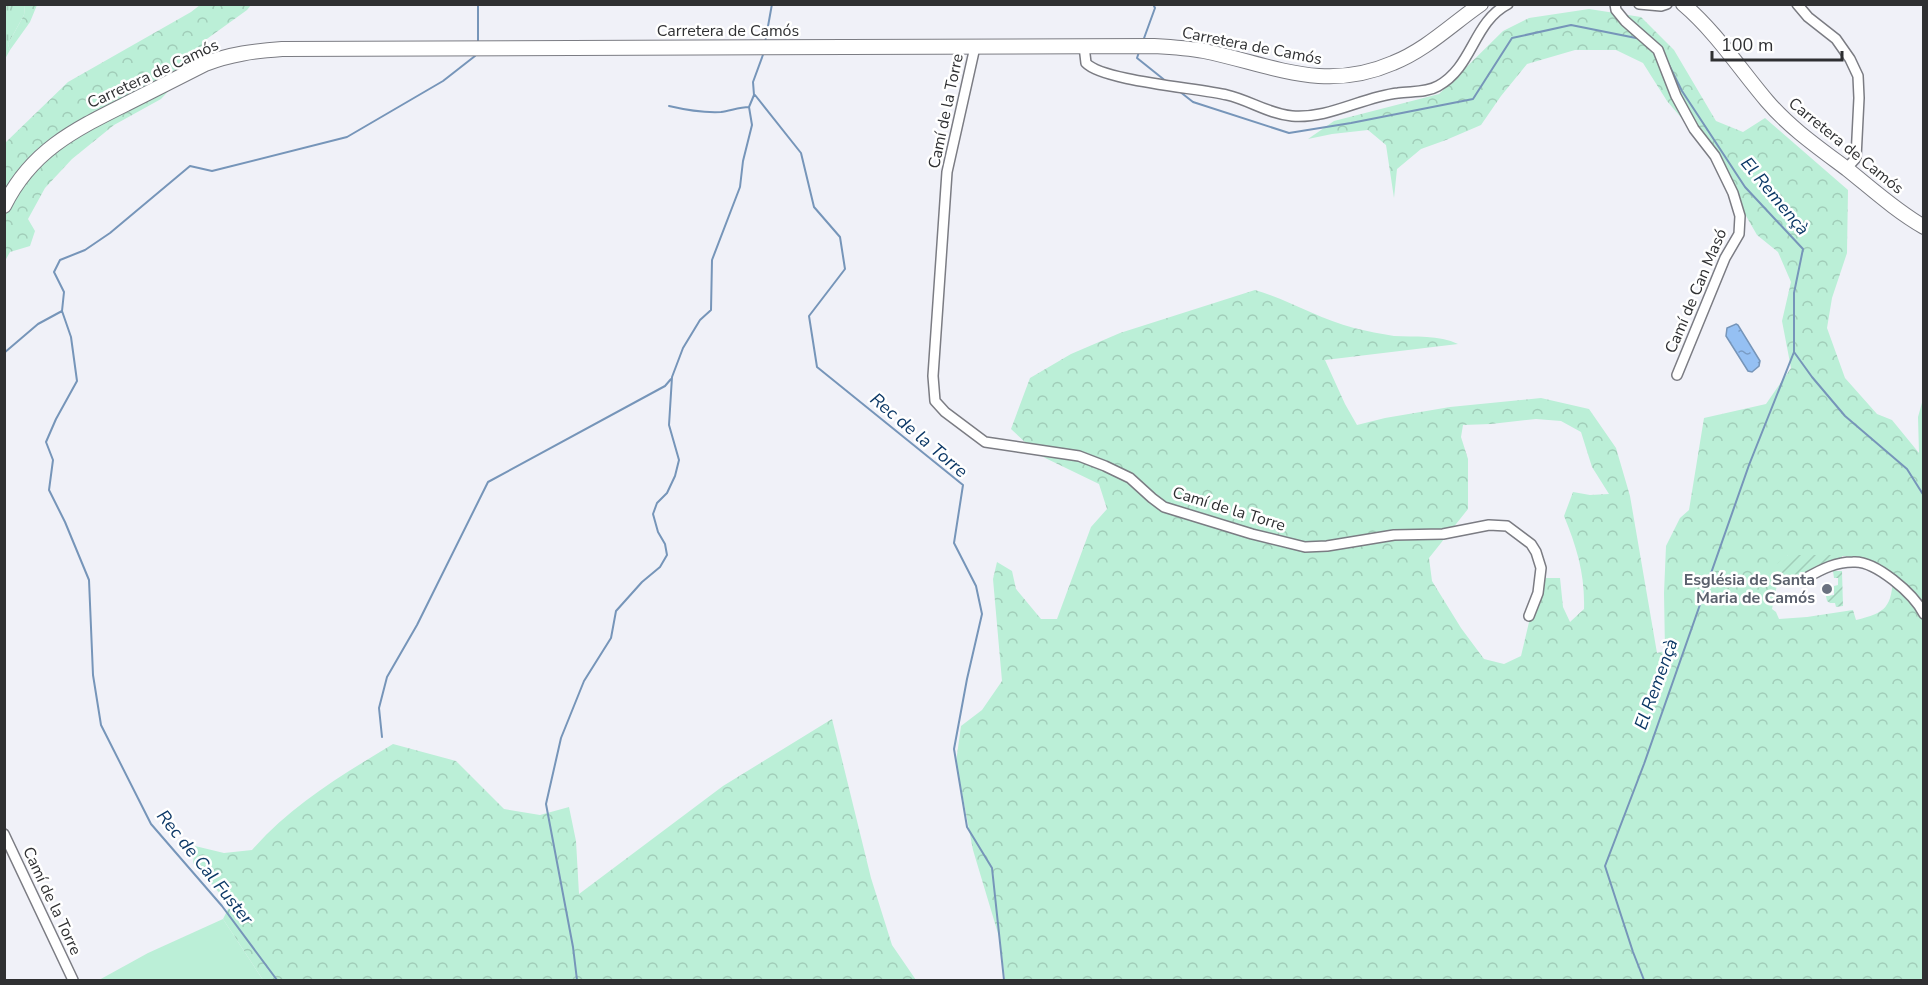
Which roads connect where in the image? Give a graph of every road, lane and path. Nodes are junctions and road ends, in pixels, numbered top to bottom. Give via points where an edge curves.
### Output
1 (1481, 4) edge
2 (1508, 4) edge
3 (1615, 4) edge
4 (1640, 4) edge
5 (1667, 4) edge
6 (1683, 4) edge
7 (1797, 4) edge
8 (1645, 5) edge
9 (1090, 46) junction
10 (975, 47) junction
11 (1846, 169) junction
12 (4, 206) edge
13 (1923, 227) edge
14 (1677, 375) dead end
15 (1808, 577) dead end
16 (1923, 614) edge
17 (1529, 616) dead end
18 (4, 834) edge
19 (73, 981) edge

1 - 9 street, Carretera de Camós via 1406,57 1359,74 1337,77 1304,76 1203,51
2 - 9 street via 1490,18 1460,68 1435,88 1378,96 1301,116 1284,115 1233,96 1096,70 1086,63
3 - 14 street, Camí de Can Masó via 1625,21 1658,50 1676,96 1715,156 1740,216 1738,234
4 - 8 street
5 - 8 street
6 - 11 street, Carretera de Camós via 1711,31 1781,116
7 - 11 street via 1836,39 1858,76 1856,158
9 - 10 street, Carretera de Camós
10 - 12 street, Carretera de Camós via 244,52 205,64 68,134 35,162
10 - 17 street, Camí de la Torre via 946,184 933,376 935,401 945,412 985,442 1079,456 1130,478 1164,507 1305,547 1507,526 1531,544 1541,568 1538,593
11 - 13 street, Carretera de Camós
15 - 16 street via 1823,568 1856,561 1878,570 1908,593
18 - 19 street, Camí de la Torre

